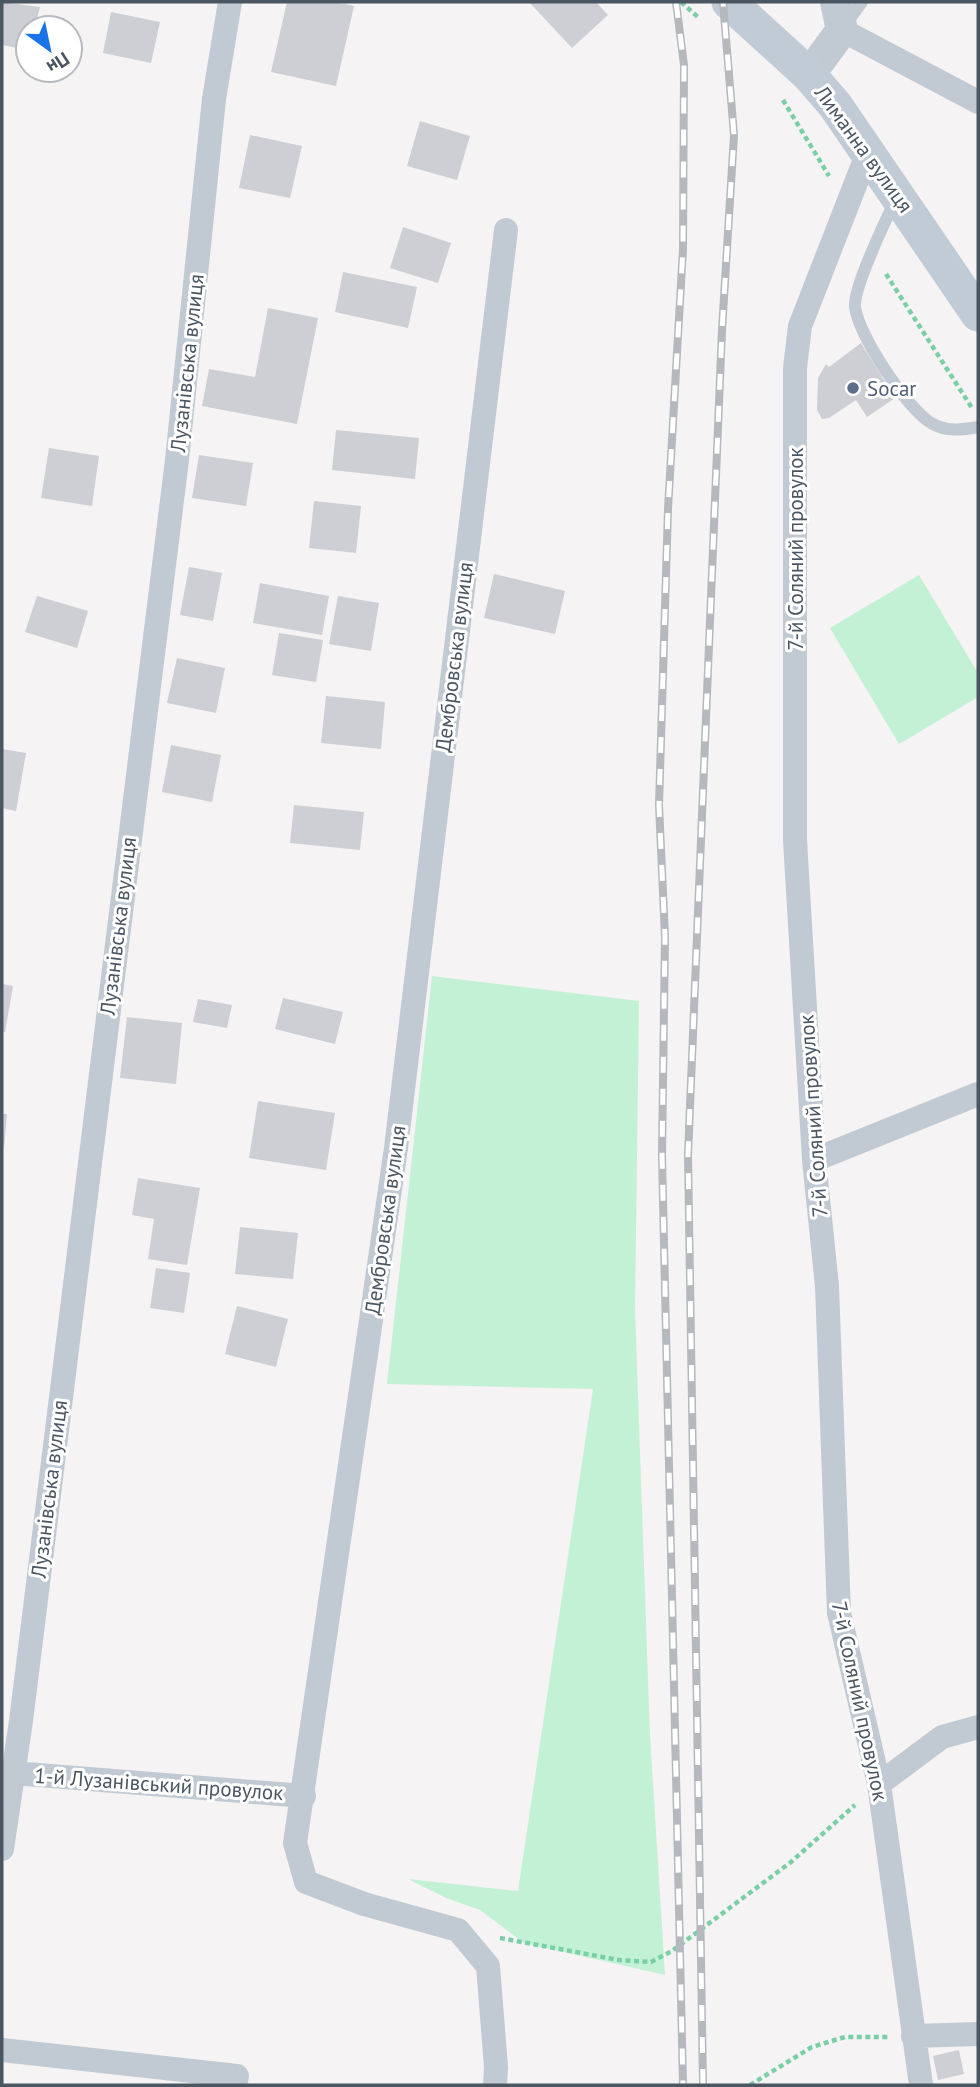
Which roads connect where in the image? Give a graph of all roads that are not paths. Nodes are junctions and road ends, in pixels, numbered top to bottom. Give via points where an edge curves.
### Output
1 (230, 2) edge
2 (729, 2) edge
3 (862, 2) edge
4 (839, 16) edge
5 (809, 75) junction
6 (978, 102) edge
7 (868, 152) junction
8 (898, 194) junction
9 (506, 230) dead end
10 (978, 314) edge
11 (978, 427) edge
12 (978, 1094) edge
13 (814, 1160) junction
14 (11, 1720) edge
15 (978, 1727) edge
16 (13, 1773) junction
17 (879, 1784) junction
18 (304, 1796) junction
19 (2, 1849) edge
20 (978, 2034) edge
21 (913, 2036) junction
22 (2, 2050) edge
23 (235, 2085) edge
24 (495, 2085) edge
25 (921, 2085) edge

1 - 14 street, Лузанівська вулиця via 214,99 177,460
2 - 5 main road, Лиманна вулиця
3 - 4 lane
4 - 5 street
4 - 6 street
5 - 7 main road, Лиманна вулиця
7 - 8 main road, Лиманна вулиця
7 - 13 street, 7-й Соляний провулок via 800,326 795,368 795,840
8 - 10 main road, Лиманна вулиця
8 - 11 lane via 855,304 863,333 914,409 933,424 956,431
9 - 18 street, Дембровська вулиця via 396,1148
12 - 13 street
13 - 17 street, 7-й Соляний провулок via 827,1286 839,1614
14 - 16 street, Лузанівська вулиця
15 - 17 street via 942,1737
16 - 18 street, 1-й Лузанівський провулок
16 - 19 street, Лузанівська вулиця
17 - 21 street, 7-й Соляний провулок
18 - 24 street, Дембровська вулиця via 295,1843 306,1882 364,1904 458,1930 488,1966
20 - 21 street
21 - 25 street, 7-й Соляний провулок
22 - 23 street via 237,2076

